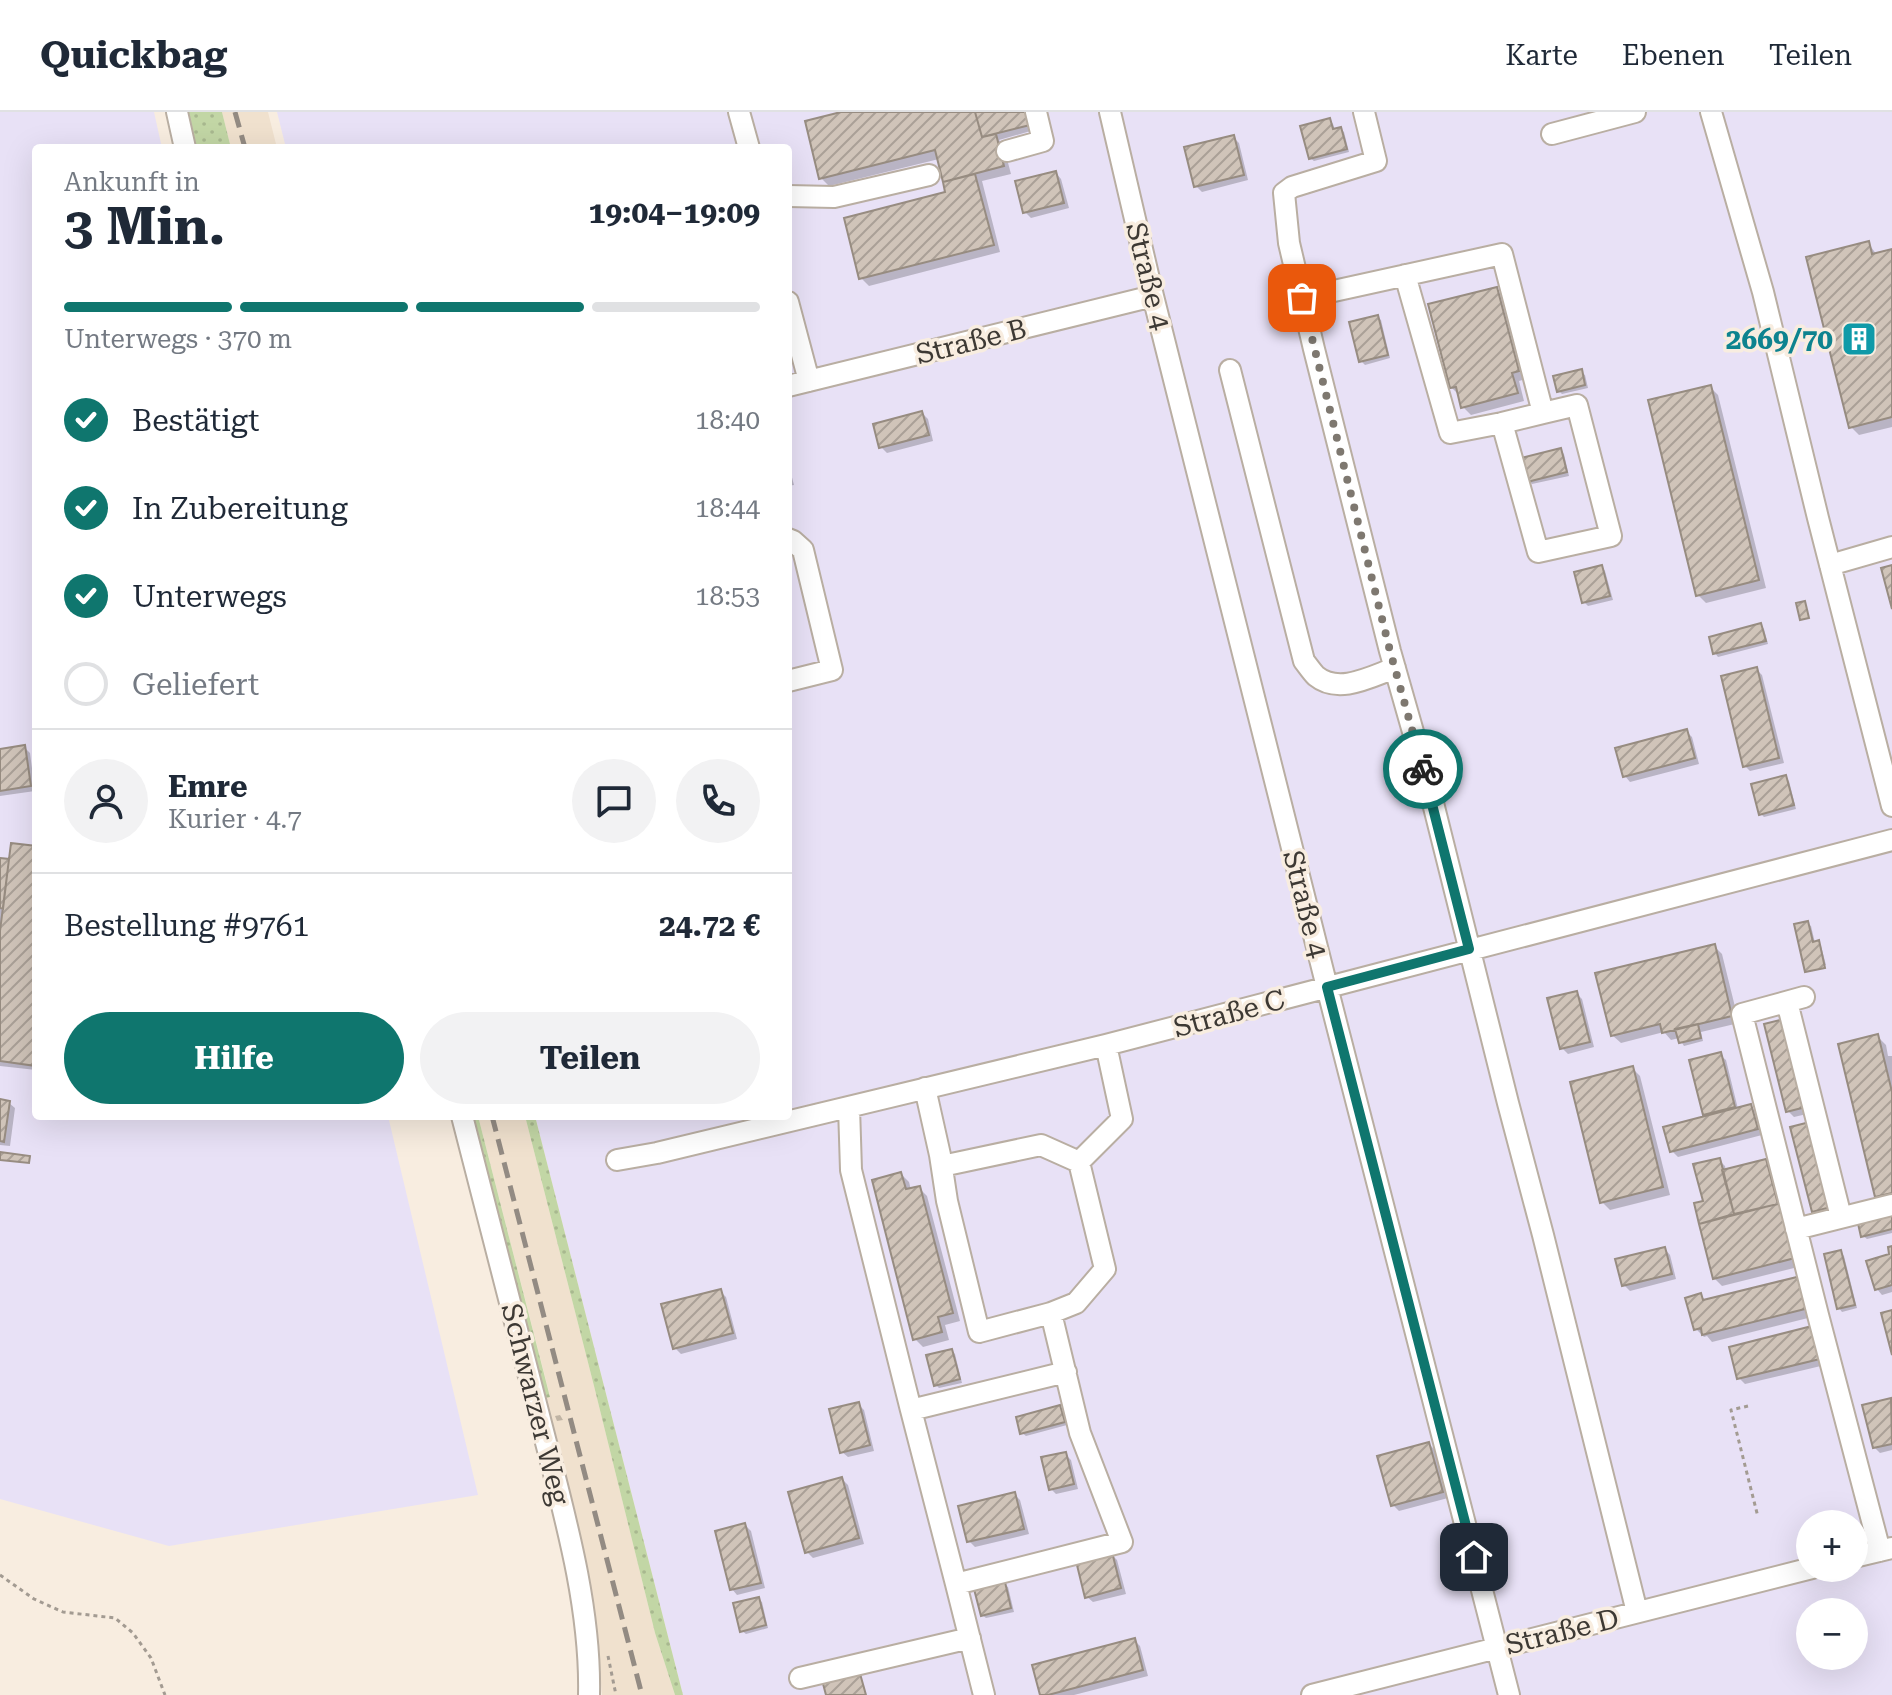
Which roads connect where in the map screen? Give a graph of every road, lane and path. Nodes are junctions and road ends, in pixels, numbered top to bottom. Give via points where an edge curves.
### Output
1 (177, 112) edge
2 (739, 112) edge
3 (1036, 112) edge
4 (1110, 112) edge
5 (1364, 112) edge
6 (1635, 112) edge
7 (1711, 112) edge
8 (1552, 134) dead end
9 (184, 144) edge
10 (748, 144) edge
11 (1007, 151) dead end
12 (929, 175) dead end
13 (792, 196) edge
14 (1405, 275) junction
15 (1153, 296) junction
16 (1302, 298) junction
17 (792, 317) edge
18 (1230, 370) dead end
19 (809, 381) junction
20 (792, 385) edge
21 (1543, 413) junction
22 (1502, 423) junction
23 (792, 541) edge
24 (1892, 547) edge
25 (1830, 565) junction
26 (1395, 668) junction
27 (792, 680) edge
28 (1892, 806) edge
29 (1892, 840) edge
30 (1469, 949) junction
31 (1327, 987) junction
32 (1106, 1045) junction
33 (925, 1088) junction
34 (849, 1107) junction
35 (463, 1120) edge
36 (617, 1160) dead end
37 (1079, 1162) junction
38 (942, 1166) junction
39 (1892, 1205) edge
40 (1841, 1217) junction
41 (1796, 1229) junction
42 (1051, 1313) junction
43 (1066, 1372) junction
44 (1748, 1406) dead end
45 (911, 1410) junction
46 (1758, 1517) dead end
47 (1886, 1549) edge
48 (1796, 1572) edge
49 (0, 1575) edge
50 (956, 1584) junction
51 (1637, 1612) junction
52 (970, 1638) junction
53 (1497, 1647) junction
54 (606, 1650) dead end
55 (800, 1678) dead end
56 (165, 1695) edge
57 (589, 1695) edge
58 (616, 1695) edge
59 (984, 1695) edge
60 (1312, 1695) edge
61 (1509, 1695) edge

1 - 9 street
2 - 10 street
3 - 11 street via 1043,141
4 - 15 street, Straße 4
5 - 16 street via 1376,161 1284,193
6 - 8 street
7 - 25 street via 1763,292
12 - 13 street via 834,197
14 - 16 street
14 - 21 street via 1502,254
14 - 22 street via 1450,433
15 - 19 street, Straße B
15 - 31 street, Straße 4
16 - 26 street
17 - 19 street
18 - 26 street via 1304,661 1317,677 1331,683 1351,683
19 - 20 street, Straße B
21 - 22 street
21 - 22 street via 1577,405 1611,536 1538,552
23 - 27 street via 803,550 832,670
24 - 25 street
25 - 28 street
26 - 30 street
29 - 30 street, Straße C
30 - 31 street, Straße C
30 - 51 street
31 - 32 street, Straße C
31 - 53 street, Straße 4
32 - 33 street, Straße C
32 - 37 street via 1122,1119
33 - 34 street, Straße C
33 - 38 street
34 - 36 street, Straße C
34 - 45 street via 851,1170
35 - 57 street, Schwarzer Weg via 566,1522 586,1628
37 - 38 street via 1041,1145
37 - 42 street via 1105,1269 1076,1303
38 - 42 street via 979,1332
39 - 40 street
40 - 41 street
40 - 41 street via 1795,1000 1742,1014
41 - 47 street
42 - 43 street
43 - 45 street
43 - 50 street via 1080,1433 1122,1542
44 - 46 path via 1731,1410
45 - 50 street
48 - 51 street, Straße D
49 - 56 path via 63,1612 115,1618 151,1658
50 - 52 street
51 - 53 street, Straße D
52 - 55 street
52 - 59 street
53 - 60 street, Straße D
53 - 61 street, Straße 4
54 - 58 path

